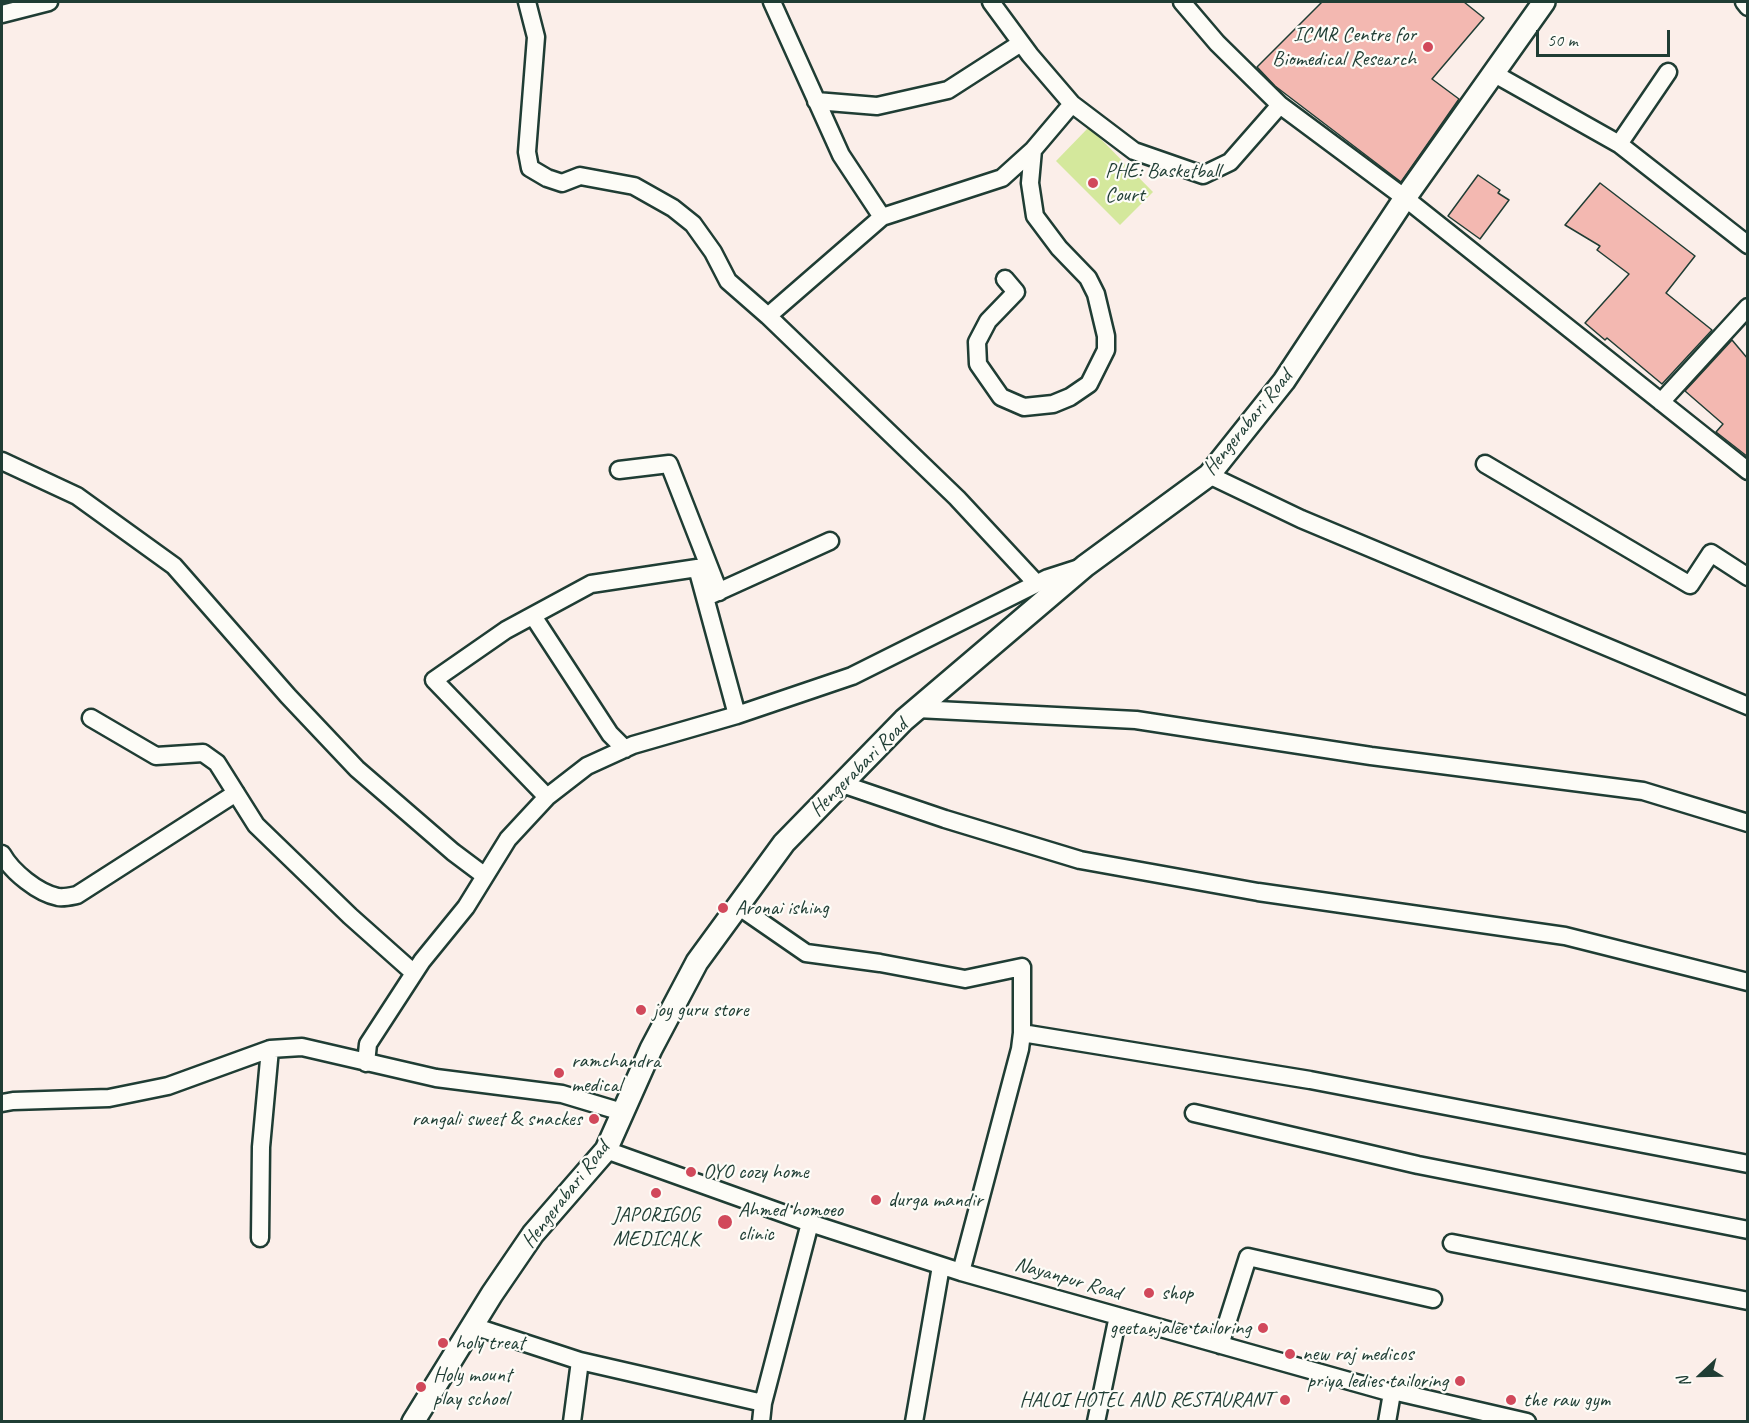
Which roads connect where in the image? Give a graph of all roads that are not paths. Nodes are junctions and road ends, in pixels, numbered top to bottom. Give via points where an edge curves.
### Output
1 (49, 2) edge
2 (527, 2) edge
3 (991, 2) edge
4 (1182, 2) edge
5 (1544, 2) edge
6 (1744, 2) edge
7 (777, 3) edge
8 (1748, 7) edge
9 (2, 14) edge
10 (1021, 43) junction
11 (1668, 72) dead end
12 (1493, 73) junction
13 (816, 100) junction
14 (1072, 104) junction
15 (1280, 105) junction
16 (1619, 144) junction
17 (1033, 150) junction
18 (1405, 198) junction
19 (882, 217) junction
20 (1748, 245) edge
21 (1005, 279) dead end
22 (1748, 307) edge
23 (768, 316) junction
24 (1661, 402) junction
25 (2, 461) edge
26 (1485, 464) dead end
27 (619, 470) dead end
28 (1748, 471) edge
29 (1209, 475) junction
30 (830, 541) dead end
31 (1086, 566) junction
32 (1748, 577) edge
33 (1037, 584) junction
34 (712, 595) junction
35 (533, 616) junction
36 (1748, 706) edge
37 (918, 709) junction
38 (737, 715) junction
39 (91, 718) dead end
40 (625, 749) junction
41 (842, 784) junction
42 (236, 793) junction
43 (547, 797) junction
44 (1748, 823) edge
45 (2, 854) edge
46 (485, 876) junction
47 (738, 906) junction
48 (414, 973) junction
49 (1748, 982) edge
50 (1022, 1033) junction
51 (270, 1048) junction
52 (366, 1063) junction
53 (2, 1103) edge
54 (621, 1112) junction
55 (1194, 1113) dead end
56 (606, 1150) junction
57 (1748, 1164) edge
58 (810, 1223) junction
59 (1748, 1230) edge
60 (260, 1238) dead end
61 (1452, 1243) dead end
62 (941, 1266) junction
63 (961, 1272) junction
64 (1433, 1299) dead end
65 (1748, 1301) edge
66 (1118, 1316) junction
67 (472, 1326) junction
68 (1220, 1345) junction
69 (580, 1361) junction
70 (1392, 1393) junction
71 (763, 1403) junction
72 (413, 1422) edge
73 (573, 1422) edge
74 (761, 1422) edge
75 (914, 1422) edge
76 (1096, 1422) edge
77 (1387, 1422) edge
78 (1527, 1422) edge

1 - 9 street
2 - 23 street via 536,37 527,152 530,168 562,183 580,176 634,186 673,208 693,224 728,281
3 - 10 street
4 - 15 street via 1217,44
5 - 12 main road, Hengerabari Road
6 - 8 street
7 - 13 street
10 - 13 street via 948,90 877,106
10 - 14 street
11 - 16 street
12 - 16 street
12 - 18 main road, Hengerabari Road
13 - 19 street via 842,155
14 - 15 street via 1134,151 1203,175 1230,162
14 - 17 street
15 - 18 street
16 - 20 street
17 - 19 street via 1002,178
17 - 21 street via 1030,183 1035,216 1088,278 1106,336 1106,350 1089,384 1070,397 1053,404 1024,407 1001,397 978,364 976,342 988,321 1016,292
18 - 24 street
18 - 29 main road, Hengerabari Road via 1284,381
19 - 23 street
22 - 24 street
23 - 33 street via 957,498
24 - 28 street
25 - 46 street via 77,496 174,566 357,769
26 - 32 street via 1690,585 1711,553
27 - 34 street via 669,464
29 - 31 main road, Hengerabari Road
29 - 36 street via 1301,519
30 - 34 street
31 - 33 street
31 - 37 main road, Hengerabari Road
33 - 38 street via 852,676
34 - 35 street via 696,568 591,584
34 - 38 street
35 - 40 street via 610,734
35 - 43 street via 434,680
37 - 41 main road, Hengerabari Road
37 - 44 street via 1136,720 1371,756 1643,791
38 - 40 street
39 - 42 street via 156,756 203,753 217,763
40 - 43 street via 587,766
41 - 47 main road, Hengerabari Road via 784,843
41 - 49 street via 1080,860 1258,892 1565,936
42 - 45 street via 77,895 59,898 28,884
42 - 48 street via 256,825
43 - 46 street via 508,839
46 - 48 street via 466,908
47 - 50 street via 806,953 965,979 1022,967
47 - 54 main road, Hengerabari Road via 697,962
48 - 52 street via 368,1044
50 - 57 street via 1310,1080
50 - 63 street
51 - 52 street via 302,1047
51 - 53 street via 168,1086 109,1098
51 - 60 street via 261,1146
52 - 54 street via 436,1078 562,1094
54 - 56 main road, Hengerabari Road
55 - 59 street via 1418,1165
56 - 58 street, Nayanpur Road
56 - 67 main road, Hengerabari Road via 534,1234
58 - 62 street, Nayanpur Road
58 - 71 street
61 - 65 street
62 - 63 street, Nayanpur Road
62 - 75 street
63 - 66 street, Nayanpur Road
64 - 68 street via 1248,1257
66 - 68 street, Nayanpur Road
66 - 76 street
67 - 69 street
67 - 72 main road, Hengerabari Road
68 - 70 street, Nayanpur Road
69 - 71 street
69 - 73 street
70 - 77 street
70 - 78 street, Nayanpur Road
71 - 74 street

